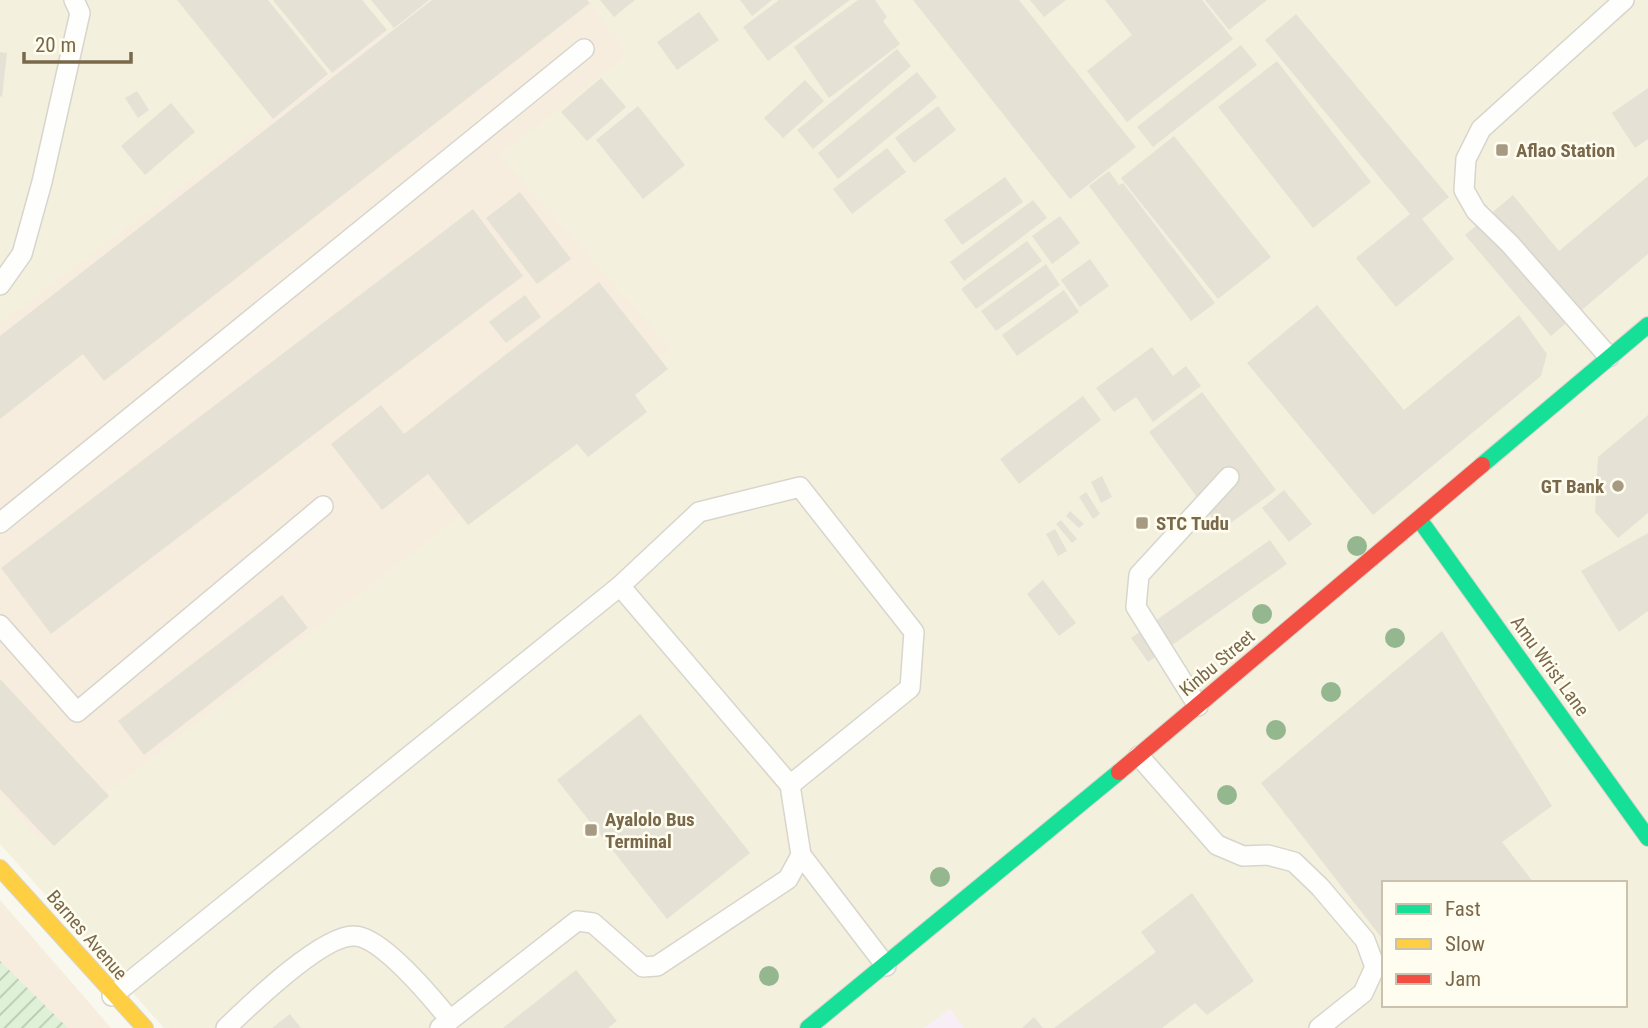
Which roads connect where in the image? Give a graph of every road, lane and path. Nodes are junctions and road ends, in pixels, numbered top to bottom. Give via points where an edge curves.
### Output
1 (74, 0) edge
2 (1624, 0) edge
3 (584, 50) dead end
4 (0, 285) edge
5 (1648, 325) edge
6 (1609, 357) junction
7 (1229, 477) dead end
8 (323, 506) dead end
9 (1419, 519) junction
10 (0, 523) edge
11 (620, 586) junction
12 (0, 625) edge
13 (1198, 706) junction
14 (1139, 756) junction
15 (790, 785) junction
16 (1648, 838) edge
17 (802, 855) junction
18 (0, 869) edge
19 (6, 879) edge
20 (886, 966) junction
21 (113, 996) junction
22 (445, 1024) edge
23 (145, 1028) edge
24 (226, 1028) edge
25 (808, 1028) edge
26 (1319, 1028) edge

1 - 4 lane via 80,13 42,182 22,254
2 - 6 lane via 1481,129 1466,159 1464,190 1476,211
3 - 10 lane
5 - 6 street, Kinbu Street
6 - 9 street, Kinbu Street
7 - 13 lane via 1139,575 1136,607
8 - 12 lane via 77,712
9 - 13 street, Kinbu Street
9 - 16 street, Amu Wrist Lane
11 - 15 lane
11 - 15 lane via 699,512 800,487 914,632 910,688
11 - 21 lane
13 - 14 street, Kinbu Street
14 - 20 street, Kinbu Street
14 - 26 lane via 1217,845 1243,856 1268,855 1294,862 1365,940 1375,967 1363,993
15 - 17 lane
17 - 20 lane
17 - 22 lane via 788,879 657,966 643,967 593,923 577,921
18 - 19 street, Barnes Avenue
19 - 21 street, Barnes Avenue
20 - 25 street, Kinbu Street
21 - 23 street, Barnes Avenue
22 - 24 lane via 399,964 371,941 355,936 332,941 265,991

